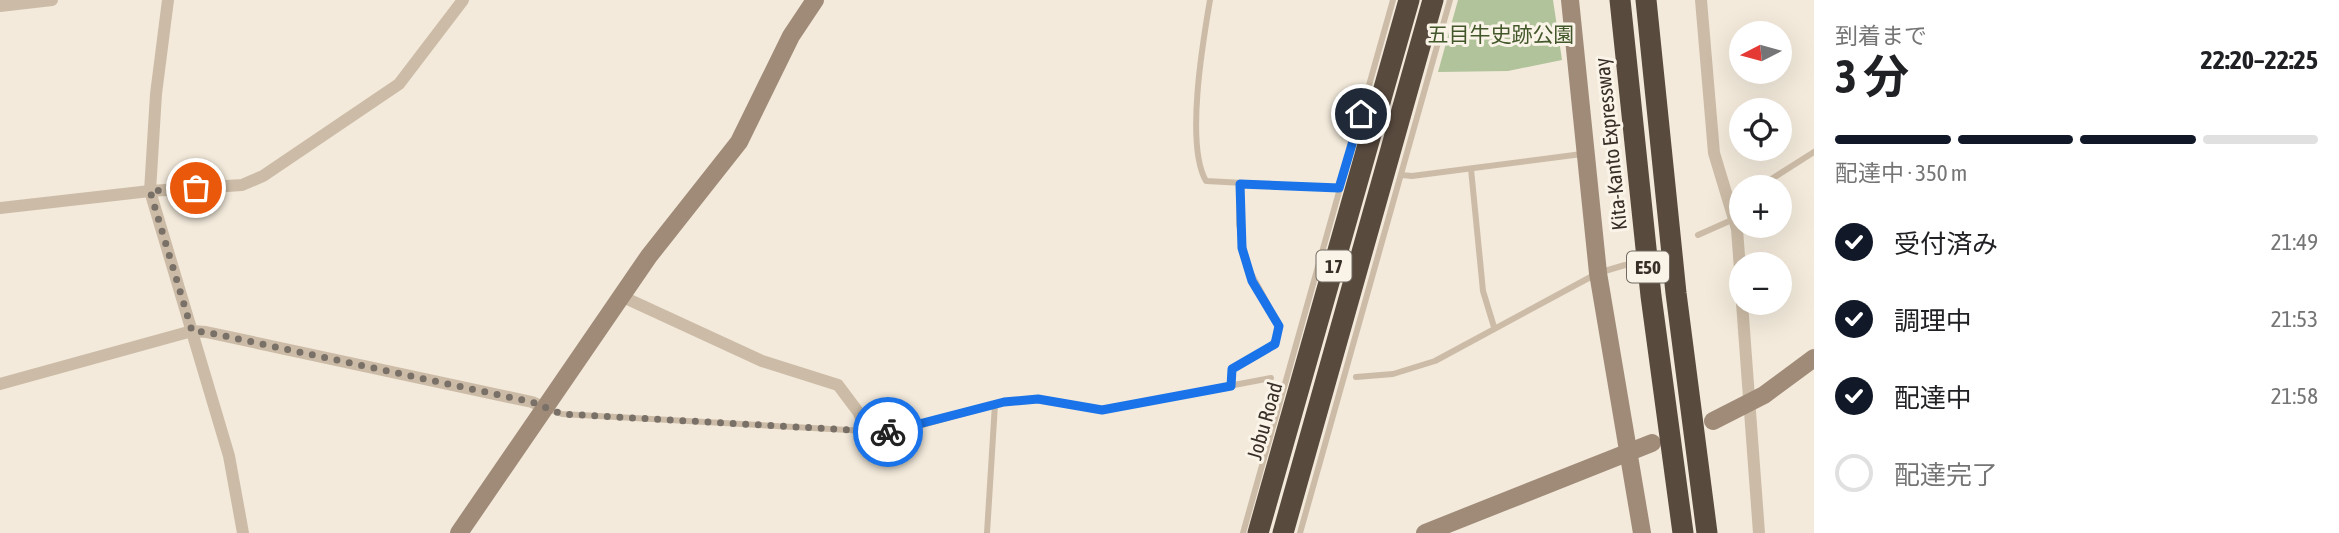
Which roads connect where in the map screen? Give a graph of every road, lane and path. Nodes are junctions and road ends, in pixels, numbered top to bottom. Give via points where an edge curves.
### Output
1 (52, 0) edge
2 (168, 0) edge
3 (463, 0) edge
4 (1210, 0) edge
5 (1393, 0) edge
6 (1409, 0) edge
7 (1433, 0) edge
8 (1450, 0) edge
9 (1570, 0) edge
10 (1620, 0) edge
11 (1646, 0) edge
12 (1701, 0) edge
13 (808, 2) edge
14 (0, 6) edge
15 (1393, 31) junction
16 (1814, 152) edge
17 (1584, 153) junction
18 (1471, 169) junction
19 (1401, 175) junction
20 (1778, 175) edge
21 (1240, 184) junction
22 (1729, 186) edge
23 (1339, 188) junction
24 (150, 191) junction
25 (0, 208) edge
26 (1729, 221) edge
27 (1698, 235) dead end
28 (1625, 265) dead end
29 (1598, 273) junction
30 (621, 296) junction
31 (1743, 315) edge
32 (1494, 327) junction
33 (192, 331) junction
34 (1345, 346) junction
35 (1814, 358) edge
36 (1356, 377) dead end
37 (1271, 378) dead end
38 (0, 384) edge
39 (1231, 386) junction
40 (995, 404) junction
41 (1749, 404) junction
42 (543, 407) junction
43 (1713, 421) dead end
44 (1282, 422) junction
45 (866, 431) junction
46 (1652, 443) dead end
47 (1628, 453) junction
48 (243, 533) edge
49 (458, 533) edge
50 (987, 533) edge
51 (1243, 533) edge
52 (1258, 533) edge
53 (1283, 533) edge
54 (1300, 533) edge
55 (1426, 533) edge
56 (1642, 533) edge
57 (1683, 533) edge
58 (1707, 533) edge
59 (1759, 533) edge

1 - 14 street
2 - 24 street
3 - 24 street via 399,84 263,176 242,185
4 - 21 lane via 1199,82 1202,170 1210,183
5 - 15 lane
6 - 15 highway, Jobu Road / 17
7 - 34 highway, 17
8 - 19 lane
9 - 17 street
10 - 57 highway, Kita-Kanto Expressway / E50
11 - 58 highway, E50 via 1676,293
12 - 22 street via 1714,153
13 - 30 street via 739,142
15 - 23 lane
15 - 44 highway, Jobu Road / 17
16 - 20 lane
17 - 18 lane
17 - 29 street
18 - 19 lane
18 - 32 lane via 1483,291
19 - 34 lane
21 - 23 lane
21 - 39 lane via 1244,257 1252,281 1279,326 1275,344 1232,369
23 - 44 lane
24 - 25 street
24 - 33 street
26 - 27 lane
28 - 29 lane
29 - 32 lane
29 - 47 street
30 - 42 street
30 - 45 street via 762,361 838,385
31 - 41 street
32 - 36 lane via 1420,367
33 - 38 street
33 - 42 street
33 - 48 street via 229,456
34 - 53 highway, 17
34 - 54 lane
35 - 41 street
37 - 39 lane
39 - 40 lane via 1102,410 1038,399
40 - 45 lane via 900,431
40 - 50 lane
41 - 43 street
41 - 59 street
42 - 45 lane via 562,414
42 - 49 street
44 - 51 lane
44 - 52 highway, Jobu Road / 17
46 - 47 street
47 - 55 street
47 - 56 street

